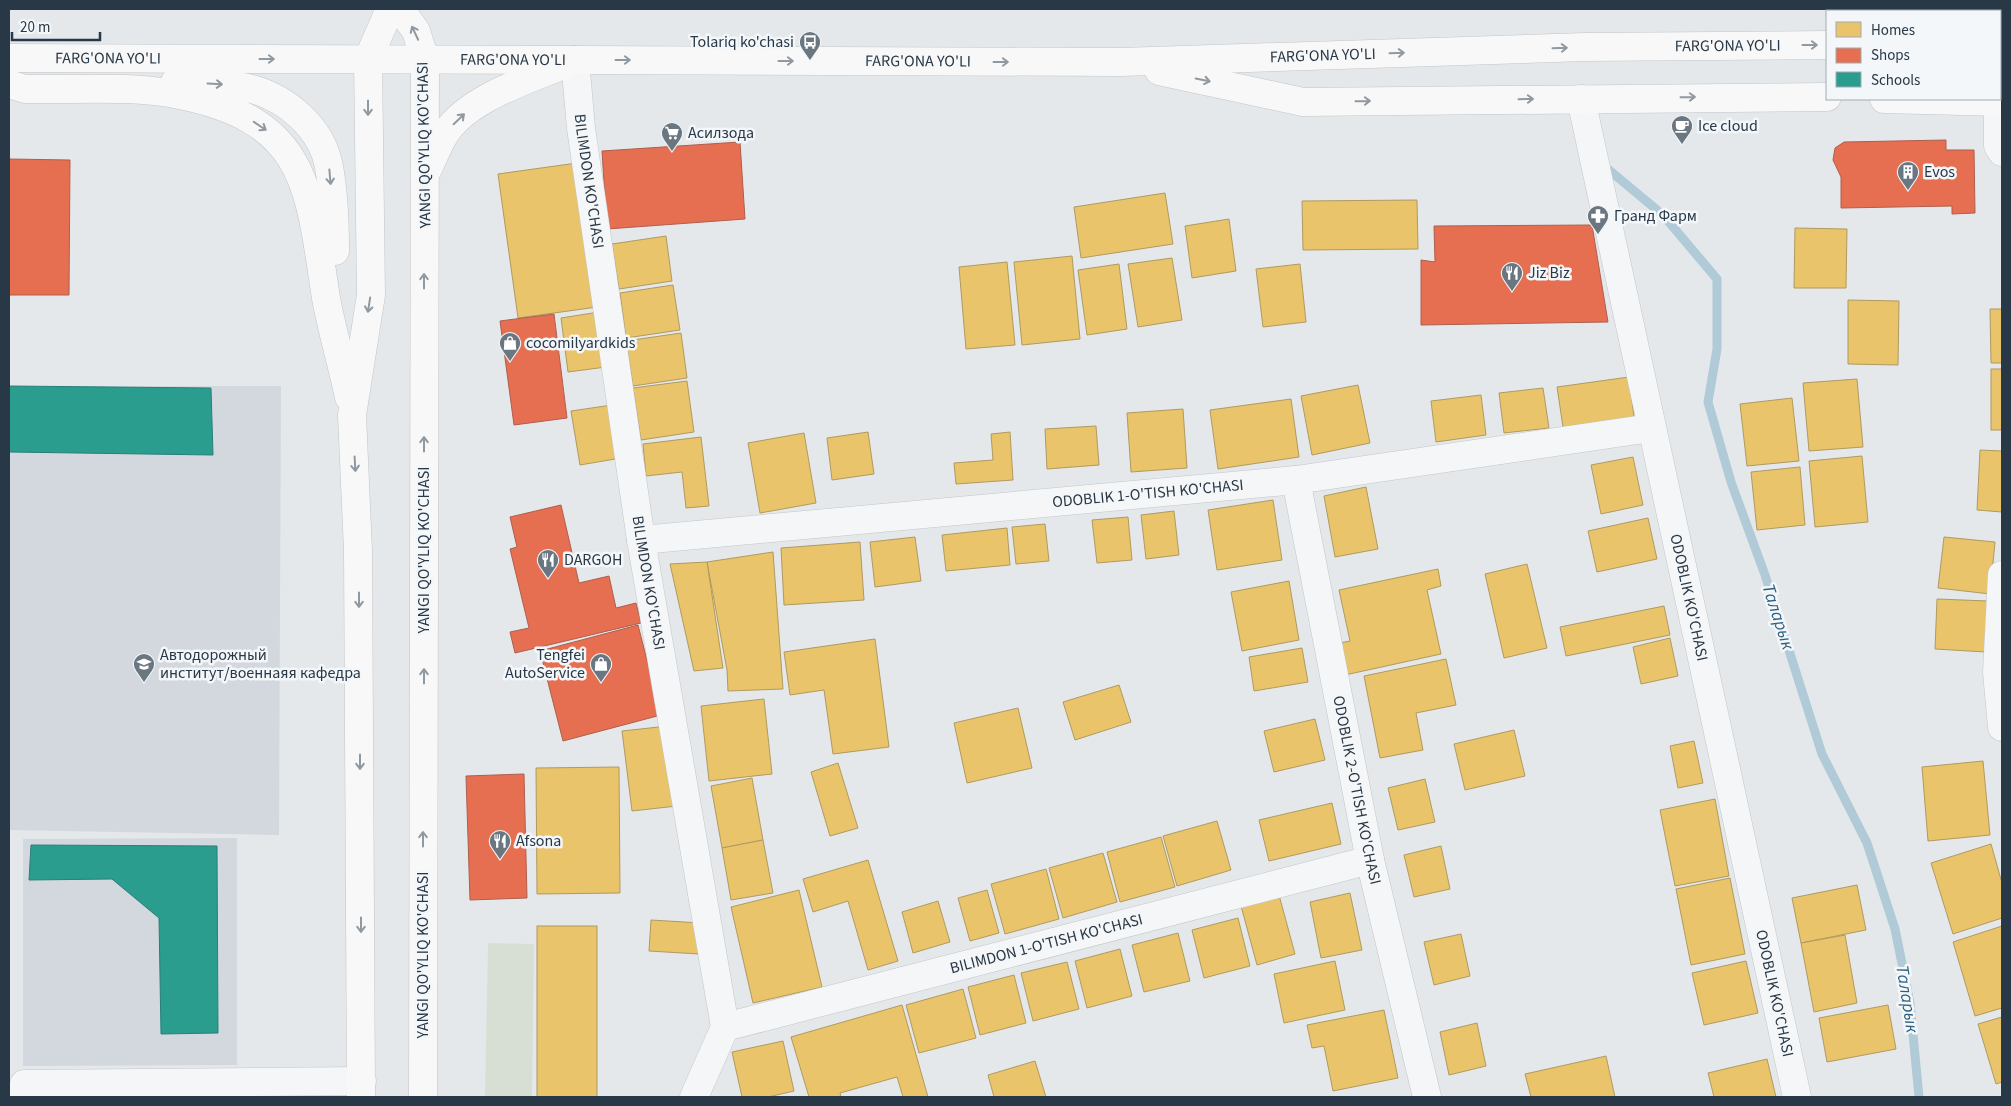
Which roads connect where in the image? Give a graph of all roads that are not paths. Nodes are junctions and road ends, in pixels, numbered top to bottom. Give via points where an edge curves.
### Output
1 (390, 9) edge
2 (400, 9) edge
3 (1826, 45) edge
4 (9, 58) edge
5 (368, 59) junction
6 (425, 60) junction
7 (575, 60) junction
8 (1121, 62) junction
9 (9, 72) edge
10 (9, 84) edge
11 (1826, 97) edge
12 (1581, 99) junction
13 (1923, 100) edge
14 (2000, 102) edge
15 (2002, 152) edge
16 (425, 175) junction
17 (338, 344) junction
18 (352, 415) junction
19 (1651, 428) junction
20 (1296, 480) junction
21 (641, 540) junction
22 (2002, 575) edge
23 (2002, 727) edge
24 (1370, 860) junction
25 (725, 1027) junction
26 (361, 1089) edge
27 (24, 1097) edge
28 (423, 1097) edge
29 (694, 1097) edge
30 (1427, 1097) edge
31 (1797, 1097) edge

1 - 5 main road
6 -> 2 main road, YANGI QO'YLIQ KO'CHASI via 416,31
8 -> 3 main road, FARG'ONA YO'LI via 1585,47
4 -> 5 main road, FARG'ONA YO'LI
5 - 6 main road, FARG'ONA YO'LI
5 -> 18 main road via 371,295
6 - 7 main road, FARG'ONA YO'LI
6 - 16 main road, YANGI QO'YLIQ KO'CHASI
7 -> 8 main road, FARG'ONA YO'LI
16 -> 7 main road via 445,134 472,107
7 - 21 street, BILIMDON KO'CHASI via 581,128
8 -> 12 main road via 1303,102
9 -> 17 main road via 248,88 293,109 319,142 329,165
10 -> 17 main road via 25,89 145,91 180,95 236,113 268,131 293,159 305,189 314,217 327,301
12 -> 11 main road
12 - 19 street, ODOBLIK KO'CHASI
13 - 14 main road
14 - 15 street via 1998,146
28 -> 16 main road, YANGI QO'YLIQ KO'CHASI
17 - 18 main road
18 -> 26 main road via 358,551
19 - 20 street, ODOBLIK 1-O'TISH KO'CHASI
19 - 31 street, ODOBLIK KO'CHASI
20 - 21 street, ODOBLIK 1-O'TISH KO'CHASI
20 - 24 street, ODOBLIK 2-O'TISH KO'CHASI
21 - 25 street, BILIMDON KO'CHASI
22 - 23 street via 1997,672
24 - 25 street, BILIMDON 1-O'TISH KO'CHASI
24 - 30 street, ODOBLIK 2-O'TISH KO'CHASI
25 - 29 street
26 - 27 street via 24,1084

